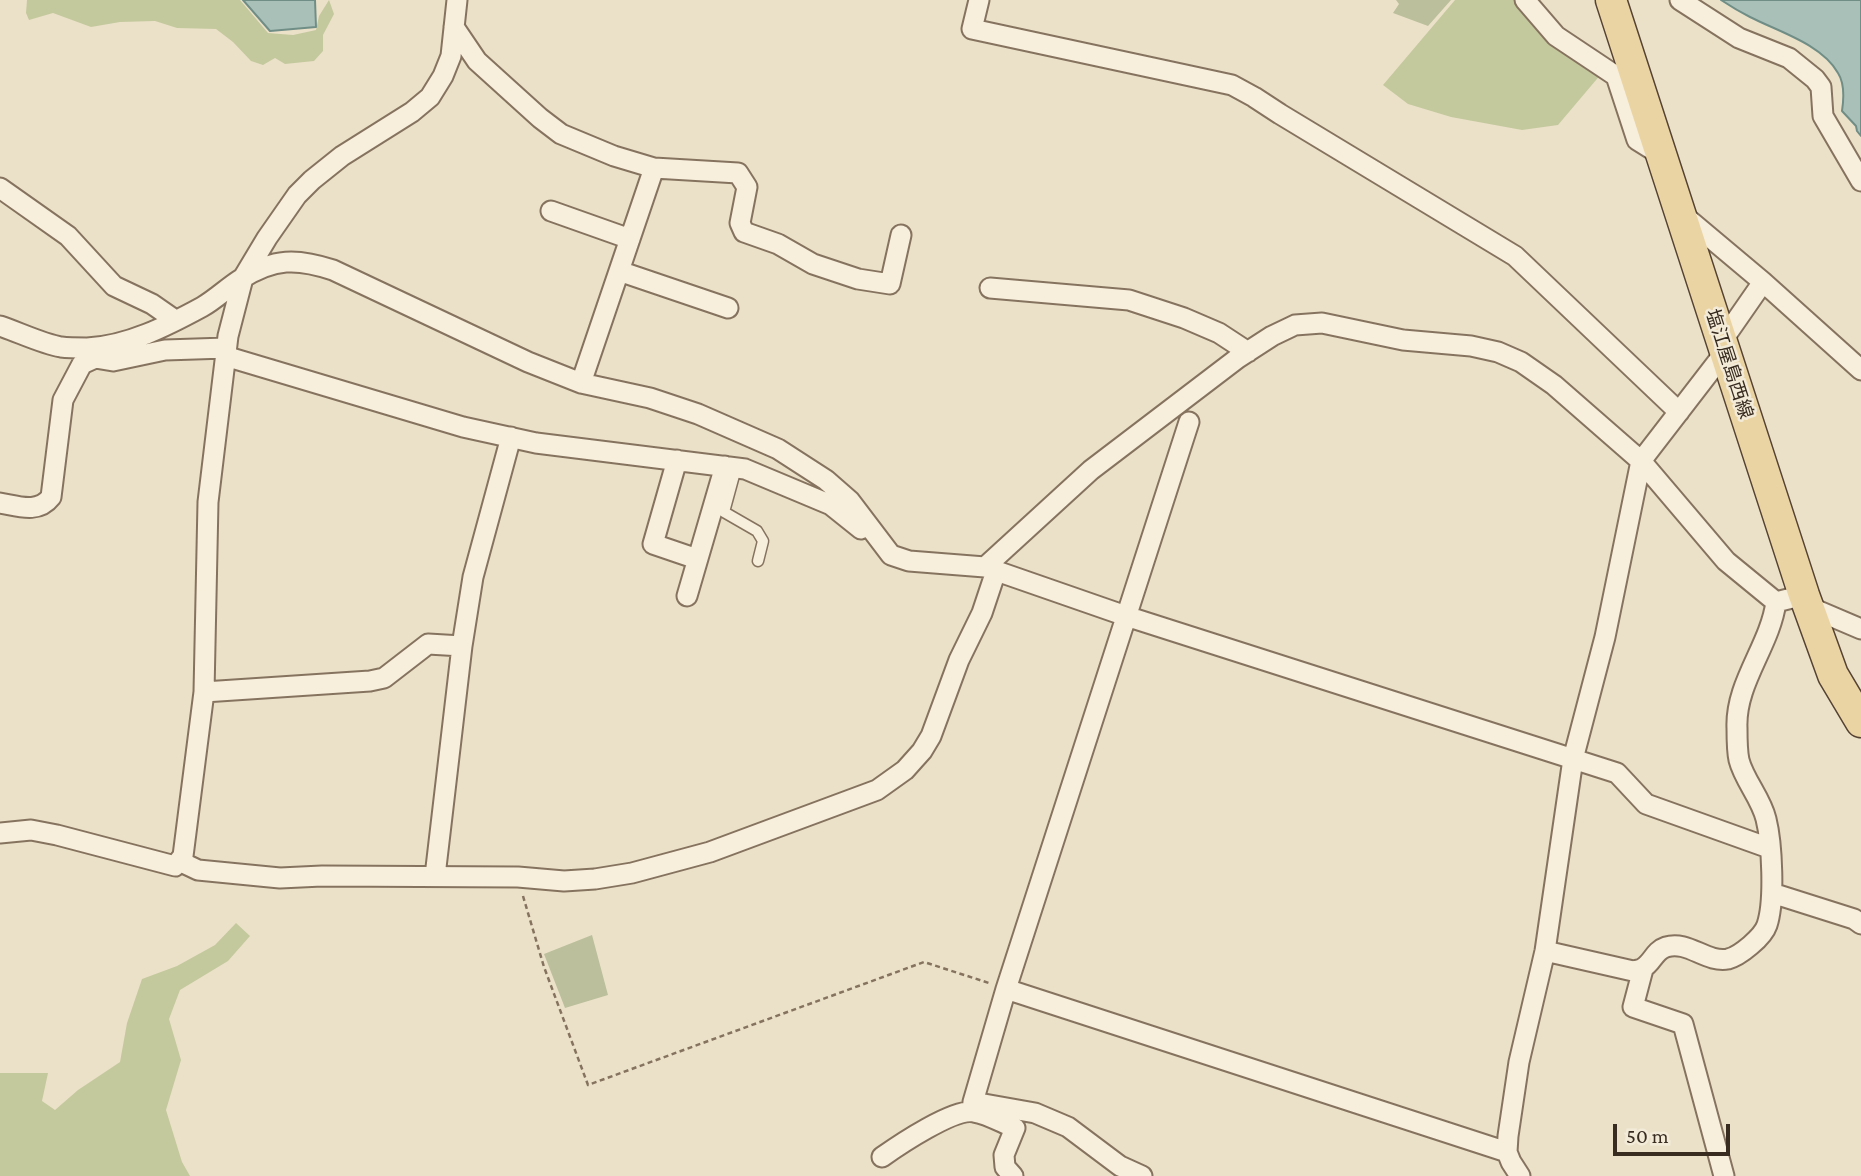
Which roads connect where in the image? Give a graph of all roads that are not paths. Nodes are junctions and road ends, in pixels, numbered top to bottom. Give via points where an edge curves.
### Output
1 (457, 0) edge
2 (979, 0) edge
3 (1525, 0) edge
4 (1611, 0) edge
5 (1680, 0) edge
6 (454, 27) junction
7 (1661, 155) junction
8 (654, 168) junction
9 (1861, 181) edge
10 (0, 188) edge
11 (551, 211) dead end
12 (1681, 213) junction
13 (901, 235) dead end
14 (630, 239) junction
15 (619, 271) junction
16 (243, 278) junction
17 (1763, 282) junction
18 (990, 288) dead end
19 (728, 308) dead end
20 (175, 320) junction
21 (0, 326) edge
22 (1723, 347) junction
23 (94, 352) junction
24 (226, 352) junction
25 (1248, 352) junction
26 (1861, 370) edge
27 (581, 383) junction
28 (1679, 412) junction
29 (1189, 422) dead end
30 (511, 437) junction
31 (677, 460) junction
32 (1641, 461) junction
33 (731, 467) junction
34 (0, 503) edge
35 (891, 555) junction
36 (698, 559) junction
37 (758, 561) dead end
38 (991, 569) junction
39 (687, 596) dead end
40 (1796, 601) junction
41 (1126, 616) junction
42 (1861, 629) edge
43 (463, 646) junction
44 (204, 692) junction
45 (1861, 722) edge
46 (1573, 759) junction
47 (0, 833) edge
48 (1769, 848) junction
49 (179, 861) junction
50 (435, 876) junction
51 (1773, 893) junction
52 (1861, 923) edge
53 (1545, 951) junction
54 (1643, 969) junction
55 (1006, 989) junction
56 (973, 1107) junction
57 (1507, 1152) junction
58 (882, 1157) dead end
59 (1013, 1176) edge
60 (1142, 1176) edge
61 (1520, 1176) edge
62 (1724, 1176) edge

1 - 6 street
2 - 28 street via 972,29 1232,85 1254,97 1515,257
3 - 7 street via 1556,36 1616,76 1637,141
4 - 7 main road, 塩江屋島西線
5 - 9 street via 1739,38 1789,58 1815,79 1821,87 1823,116
6 - 8 street via 477,61 561,134
6 - 16 street via 451,56 430,97 312,180 297,195
7 - 12 main road, 塩江屋島西線
8 - 13 street via 738,173 747,187 740,223 744,232 858,279 890,284
8 - 14 street
10 - 20 street via 68,236 114,286
11 - 14 street
12 - 17 street
12 - 22 main road, 塩江屋島西線
14 - 15 street
15 - 19 street
15 - 27 street
16 - 20 street
16 - 24 street
16 - 27 street via 268,265 311,263
17 - 22 street
17 - 26 street
18 - 25 street via 1129,300 1219,333
20 - 23 street
21 - 23 street via 61,347
22 - 28 street
22 - 40 main road, 塩江屋島西線
23 - 24 street via 113,361 165,350
23 - 34 street via 82,364 63,400 51,497 35,508
24 - 30 street via 463,427
24 - 44 street via 208,502
25 - 32 street via 1295,325 1322,323 1402,340 1498,352 1554,385
25 - 38 street via 1091,470
27 - 35 street via 698,414 778,449 850,501
28 - 32 street
29 - 41 street
30 - 31 street
30 - 43 street via 473,577
31 - 33 street
31 - 36 street via 653,544
32 - 40 street via 1726,561
32 - 46 street via 1605,637
33 - 35 street via 831,505
33 - 36 street
33 - 37 lane via 724,512 757,531 763,541
35 - 38 street
36 - 39 street
38 - 41 street
38 - 50 street via 982,614 958,660 931,736 905,770 877,790 710,852 632,873 564,881
40 - 42 street
40 - 45 main road, 塩江屋島西線
40 - 48 street via 1774,615 1741,693 1736,725 1739,761 1766,819
41 - 46 street
41 - 55 street
43 - 44 street via 428,644 384,678 370,681
43 - 50 street
44 - 49 street
46 - 48 street via 1617,773 1646,804
46 - 53 street
47 - 49 street via 31,830 175,866
48 - 51 street
49 - 50 street via 198,870 280,878
51 - 52 street
51 - 54 street via 1767,927 1743,951 1729,959 1713,959 1682,946 1669,946 1657,950
53 - 54 street via 1633,971
53 - 57 street via 1519,1062
54 - 62 street via 1633,1007 1683,1024
55 - 56 street
55 - 57 street
56 - 58 street
56 - 59 street via 1015,1128 1004,1155 1005,1167
56 - 60 street via 1035,1113 1068,1128
57 - 61 street

